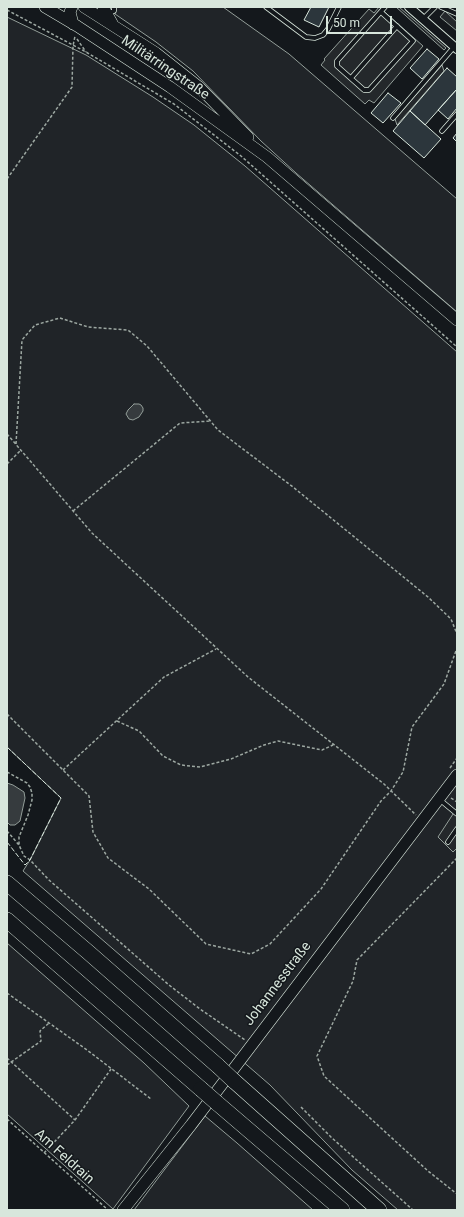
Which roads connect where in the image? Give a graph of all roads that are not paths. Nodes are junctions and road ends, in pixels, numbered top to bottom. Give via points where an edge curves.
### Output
1 (45, 7) edge
2 (72, 7) edge
3 (84, 7) edge
4 (266, 7) edge
5 (339, 7) edge
6 (385, 7) edge
7 (409, 7) edge
8 (435, 7) edge
9 (441, 7) edge
10 (108, 9) edge
11 (381, 12) junction
12 (457, 14) edge
13 (423, 19) junction
14 (73, 24) junction
15 (113, 25) junction
16 (396, 26) junction
17 (456, 48) edge
18 (351, 78) junction
19 (457, 114) edge
20 (393, 118) dead end
21 (442, 131) dead end
22 (267, 156) junction
23 (457, 320) edge
24 (457, 775) edge
25 (438, 799) junction
26 (457, 814) edge
27 (457, 829) edge
28 (448, 842) dead end
29 (7, 872) edge
30 (7, 883) edge
31 (7, 920) edge
32 (79, 945) junction
33 (123, 1210) edge
34 (342, 1210) edge
35 (379, 1210) edge

1 - 14 main road, Militärringstraße
2 - 14 main road via 70,12
3 - 15 main road, Militärringstraße
4 - 5 lane via 306,37 315,38 323,35 328,29
6 - 11 lane
7 - 13 street
8 - 13 lane
9 - 12 lane
10 - 15 main road
11 - 16 lane
11 - 18 lane via 336,60 337,66
13 - 17 street
14 - 22 main road, Militärringstraße via 170,87
15 - 22 main road, Militärringstraße via 156,53 199,87
16 - 18 lane
16 - 18 lane via 413,41 394,63 370,90 364,90
17 - 20 lane
19 - 21 lane
22 - 23 main road, Militärringstraße
24 - 25 main road, Johannesstraße
25 - 26 lane
25 - 33 main road, Johannesstraße via 191,1125
27 - 28 lane
29 - 32 highway via 76,935
30 - 32 highway
31 - 34 highway, bridge
32 - 35 highway, bridge

